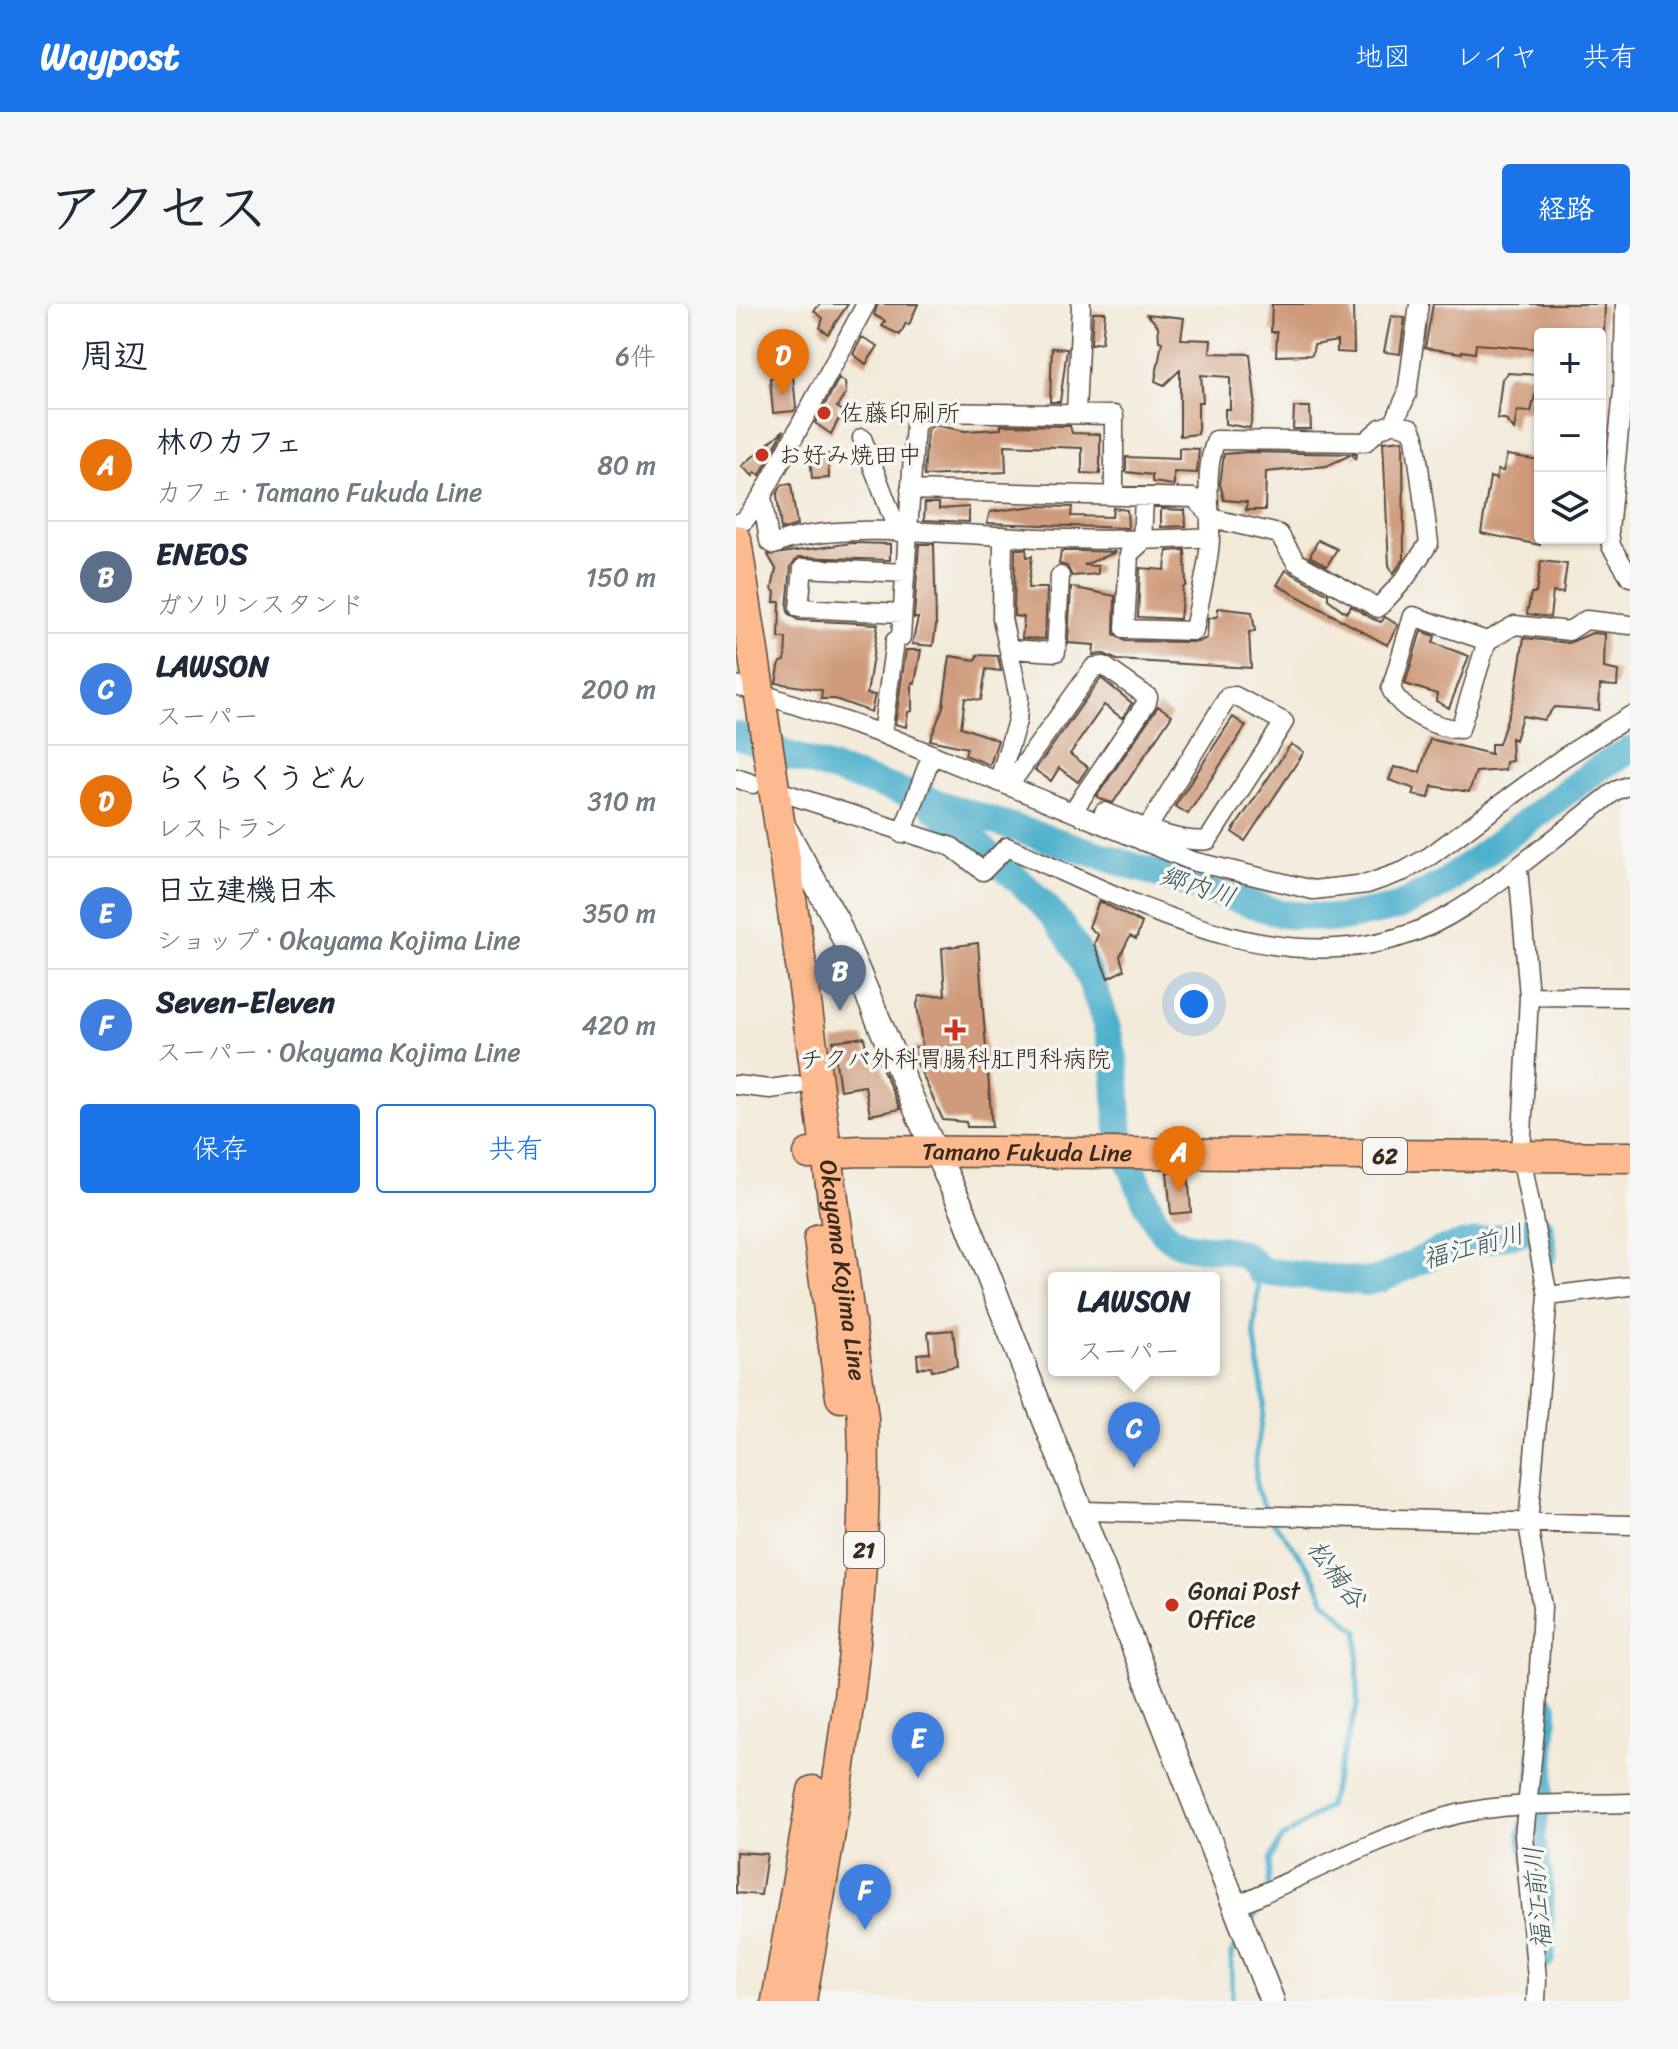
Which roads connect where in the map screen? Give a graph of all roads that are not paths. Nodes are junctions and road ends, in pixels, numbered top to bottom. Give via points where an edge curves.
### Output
1 (866, 304) edge
2 (1081, 304) edge
3 (1419, 304) edge
4 (1625, 304) edge
5 (1076, 413) junction
6 (1394, 423) junction
7 (862, 438) dead end
8 (1625, 442) edge
9 (910, 490) junction
10 (1114, 494) junction
11 (762, 496) junction
12 (1144, 498) junction
13 (1207, 508) junction
14 (736, 524) edge
15 (903, 532) junction
16 (1003, 536) junction
17 (1209, 537) junction
18 (736, 540) edge
19 (1142, 542) junction
20 (905, 573) junction
21 (1060, 576) dead end
22 (1630, 577) edge
23 (902, 613) junction
24 (1630, 625) edge
25 (1487, 641) junction
26 (1010, 649) junction
27 (744, 691) edge
28 (1630, 716) edge
29 (882, 734) junction
30 (930, 758) junction
31 (1008, 780) junction
32 (758, 782) edge
33 (1630, 785) edge
34 (1076, 807) junction
35 (779, 820) junction
36 (903, 831) junction
37 (1145, 834) junction
38 (1518, 867) junction
39 (793, 916) junction
40 (836, 920) junction
41 (1529, 996) junction
42 (1630, 997) edge
43 (799, 1027) junction
44 (736, 1085) edge
45 (797, 1085) junction
46 (817, 1154) junction
47 (937, 1154) junction
48 (1521, 1156) junction
49 (1630, 1157) edge
50 (1630, 1286) edge
51 (1548, 1296) junction
52 (1083, 1511) junction
53 (1528, 1524) junction
54 (1630, 1525) edge
55 (852, 1581) junction
56 (1630, 1803) edge
57 (1529, 1806) junction
58 (1237, 1905) junction
59 (777, 2001) edge
60 (801, 2001) edge
61 (1272, 2001) edge
62 (1536, 2001) edge

1 - 11 street
2 - 5 street
3 - 6 street via 1407,394
4 - 8 street
5 - 9 street via 929,412 915,425
5 - 10 street via 1114,415
6 - 13 street via 1365,442 1216,440
6 - 13 street via 1411,428 1415,437 1429,543 1378,608 1296,562 1279,534 1215,519
7 - 15 street
8 - 22 street via 1609,530 1611,546
9 - 10 street
9 - 15 street
10 - 12 street
11 - 14 street
11 - 15 street via 774,545 793,536
12 - 13 street via 1194,498
12 - 19 street
13 - 17 street
15 - 16 street
15 - 20 street
16 - 19 street
16 - 26 street via 1002,618
17 - 19 street
17 - 19 street via 1194,631 1125,629 1129,554
18 - 27 main road, Okayama Kojima Line / 21
20 - 23 street
20 - 23 street via 803,568 799,608
21 - 26 street via 1056,652
23 - 29 street
24 - 25 street via 1586,620 1569,631 1515,625
25 - 25 street via 1460,729 1447,729 1397,703 1391,689 1413,616
26 - 31 street via 1019,698
27 - 29 street
27 - 32 main road, Okayama Kojima Line / 21
28 - 37 street via 1563,758 1430,856 1367,884 1313,890 1274,883 1192,861
29 - 30 street
30 - 31 street
30 - 36 street
31 - 34 street
31 - 34 street via 1094,667 1104,666 1148,697
32 - 35 main road, Okayama Kojima Line / 21
32 - 36 street
32 - 43 main road, Okayama Kojima Line / 21
33 - 38 street via 1615,791
34 - 37 street
35 - 39 main road, Okayama Kojima Line / 21
35 - 40 street
36 - 38 street via 952,847 983,871 1007,847 1173,920 1260,943 1321,951 1367,946 1411,933 1462,909
37 - 37 street via 1228,697 1284,722 1208,840
38 - 41 street
39 - 40 street via 809,909
39 - 43 main road, Okayama Kojima Line / 21
40 - 47 street
41 - 42 street
41 - 48 street
43 - 45 main road, Okayama Kojima Line / 21
43 - 46 main road, Okayama Kojima Line / 21
44 - 45 street
45 - 46 main road, Okayama Kojima Line / 21
46 - 47 main road, Tamano Fukuda Line / 62
46 - 55 main road, Okayama Kojima Line / 21 via 842,1406
47 - 48 main road, Tamano Fukuda Line / 62
47 - 52 street
48 - 49 main road, Tamano Fukuda Line / 62
48 - 51 street
50 - 51 street
51 - 53 street
52 - 53 street
52 - 58 street
53 - 54 street
53 - 57 street via 1542,1607
55 - 59 main road, Okayama Kojima Line / 21
55 - 60 main road, Okayama Kojima Line / 21 via 856,1647
56 - 57 street
57 - 58 street via 1462,1813 1428,1823
57 - 62 street via 1524,1836
58 - 61 street

